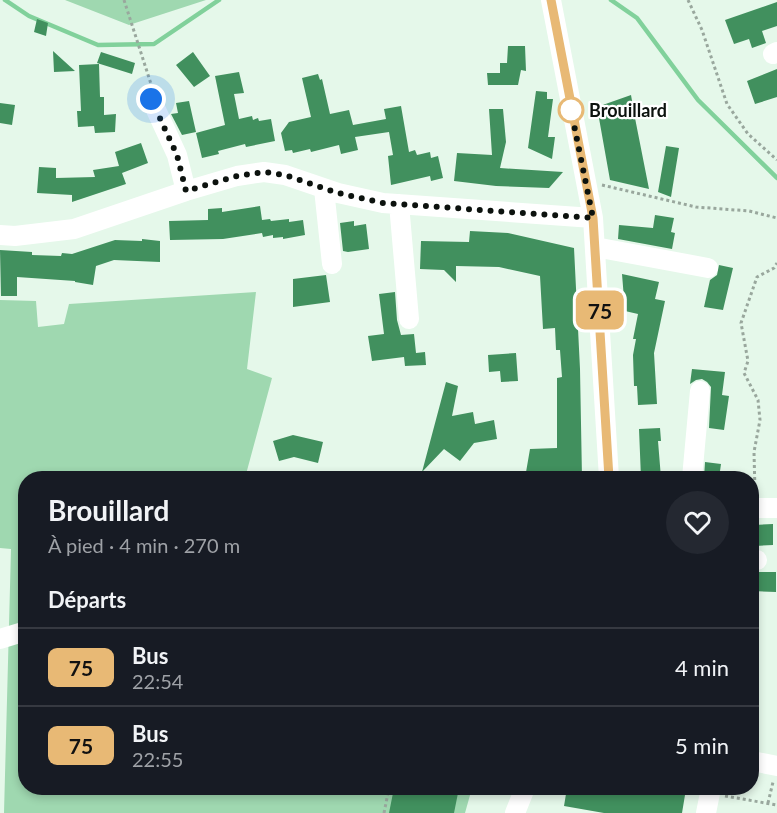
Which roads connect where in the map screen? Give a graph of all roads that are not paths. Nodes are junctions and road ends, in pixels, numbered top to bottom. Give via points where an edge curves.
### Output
1 (551, 0) edge
2 (151, 99) road end
3 (324, 189) junction
4 (186, 191) junction
5 (399, 204) junction
6 (593, 218) junction
7 (0, 235) edge
8 (595, 247) junction
9 (332, 264) dead end
10 (708, 268) dead end
11 (409, 319) dead end
12 (700, 391) dead end
13 (609, 471) edge
14 (693, 471) edge
15 (759, 508) edge
16 (777, 508) edge
17 (18, 633) edge
18 (0, 639) edge
19 (759, 762) edge
20 (777, 766) edge
21 (522, 795) edge
22 (710, 795) edge
23 (515, 813) edge
24 (706, 813) edge

1 - 6 street
2 - 4 street via 177,155
3 - 4 street via 264,172
3 - 5 street
3 - 9 street
4 - 7 street via 74,229
5 - 6 street
5 - 11 street
6 - 8 street
8 - 10 street
8 - 13 street
12 - 14 street
15 - 16 street
17 - 18 street
19 - 20 street
21 - 23 street
22 - 24 street

